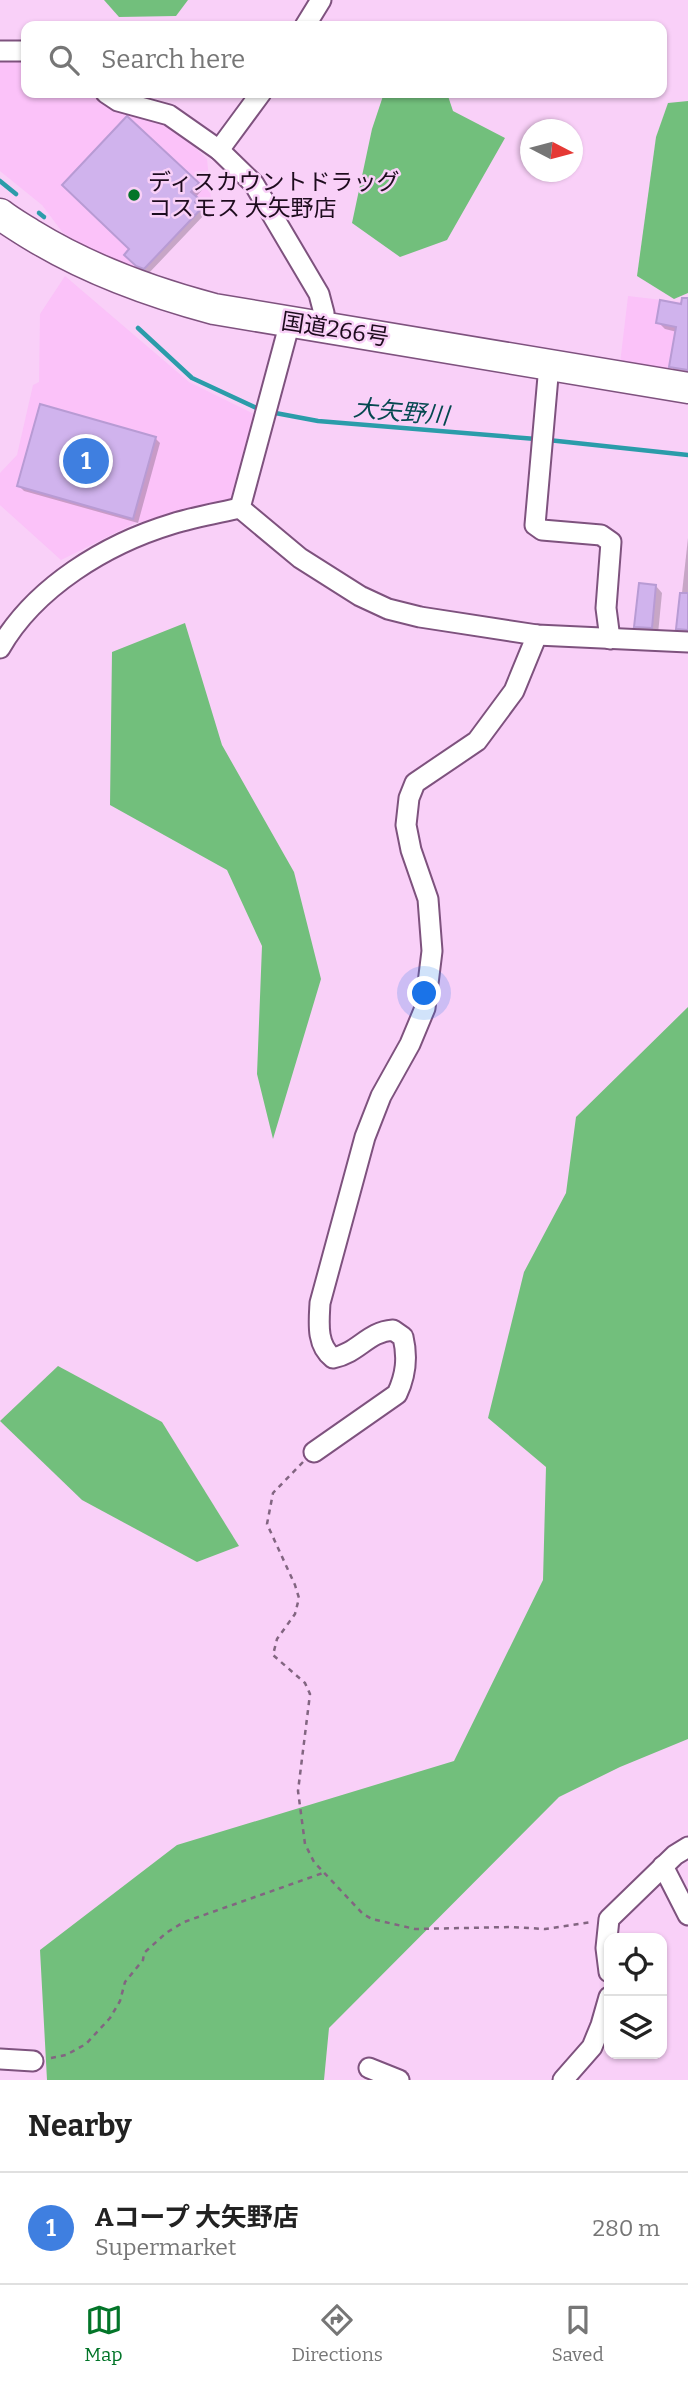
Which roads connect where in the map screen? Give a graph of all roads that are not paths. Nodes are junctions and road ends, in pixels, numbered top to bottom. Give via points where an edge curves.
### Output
1 (321, 0) edge
2 (308, 21) edge
3 (0, 51) edge
4 (21, 51) edge
5 (114, 98) edge
6 (257, 98) edge
7 (219, 150) junction
8 (0, 214) edge
9 (290, 322) junction
10 (323, 327) junction
11 (549, 365) junction
12 (688, 388) edge
13 (240, 508) junction
14 (537, 635) junction
15 (610, 639) junction
16 (688, 642) edge
17 (0, 648) edge
18 (314, 1451) road end
19 (688, 1847) edge
20 (663, 1866) junction
21 (688, 1915) edge
22 (608, 1933) edge
23 (604, 2014) edge
24 (0, 2059) edge
25 (33, 2061) road end
26 (369, 2068) dead end
27 (399, 2080) edge
28 (563, 2080) edge

1 - 2 street
3 - 4 street
5 - 7 street via 169,115
6 - 7 street
7 - 10 street via 254,184 303,263 320,294
8 - 9 highway, 国道266号 via 51,246 134,285 214,309
9 - 10 highway, 国道266号
9 - 13 street
10 - 11 highway, 国道266号
11 - 12 highway, 国道266号
11 - 15 street via 535,525 542,530 601,535 611,542 606,608
13 - 14 street via 300,558 388,609
13 - 17 street via 171,524 107,550 37,603 11,628
14 - 15 street
14 - 18 street via 514,691 477,741 415,783 409,798 406,825 428,900 432,951 425,1008 365,1137 320,1303 318,1330 325,1352 333,1357 349,1354 380,1331 393,1330 403,1338 407,1357 397,1394
15 - 16 street
19 - 20 street
20 - 21 street
20 - 22 street via 609,1919
23 - 28 street via 592,2047
24 - 25 street
26 - 27 street

